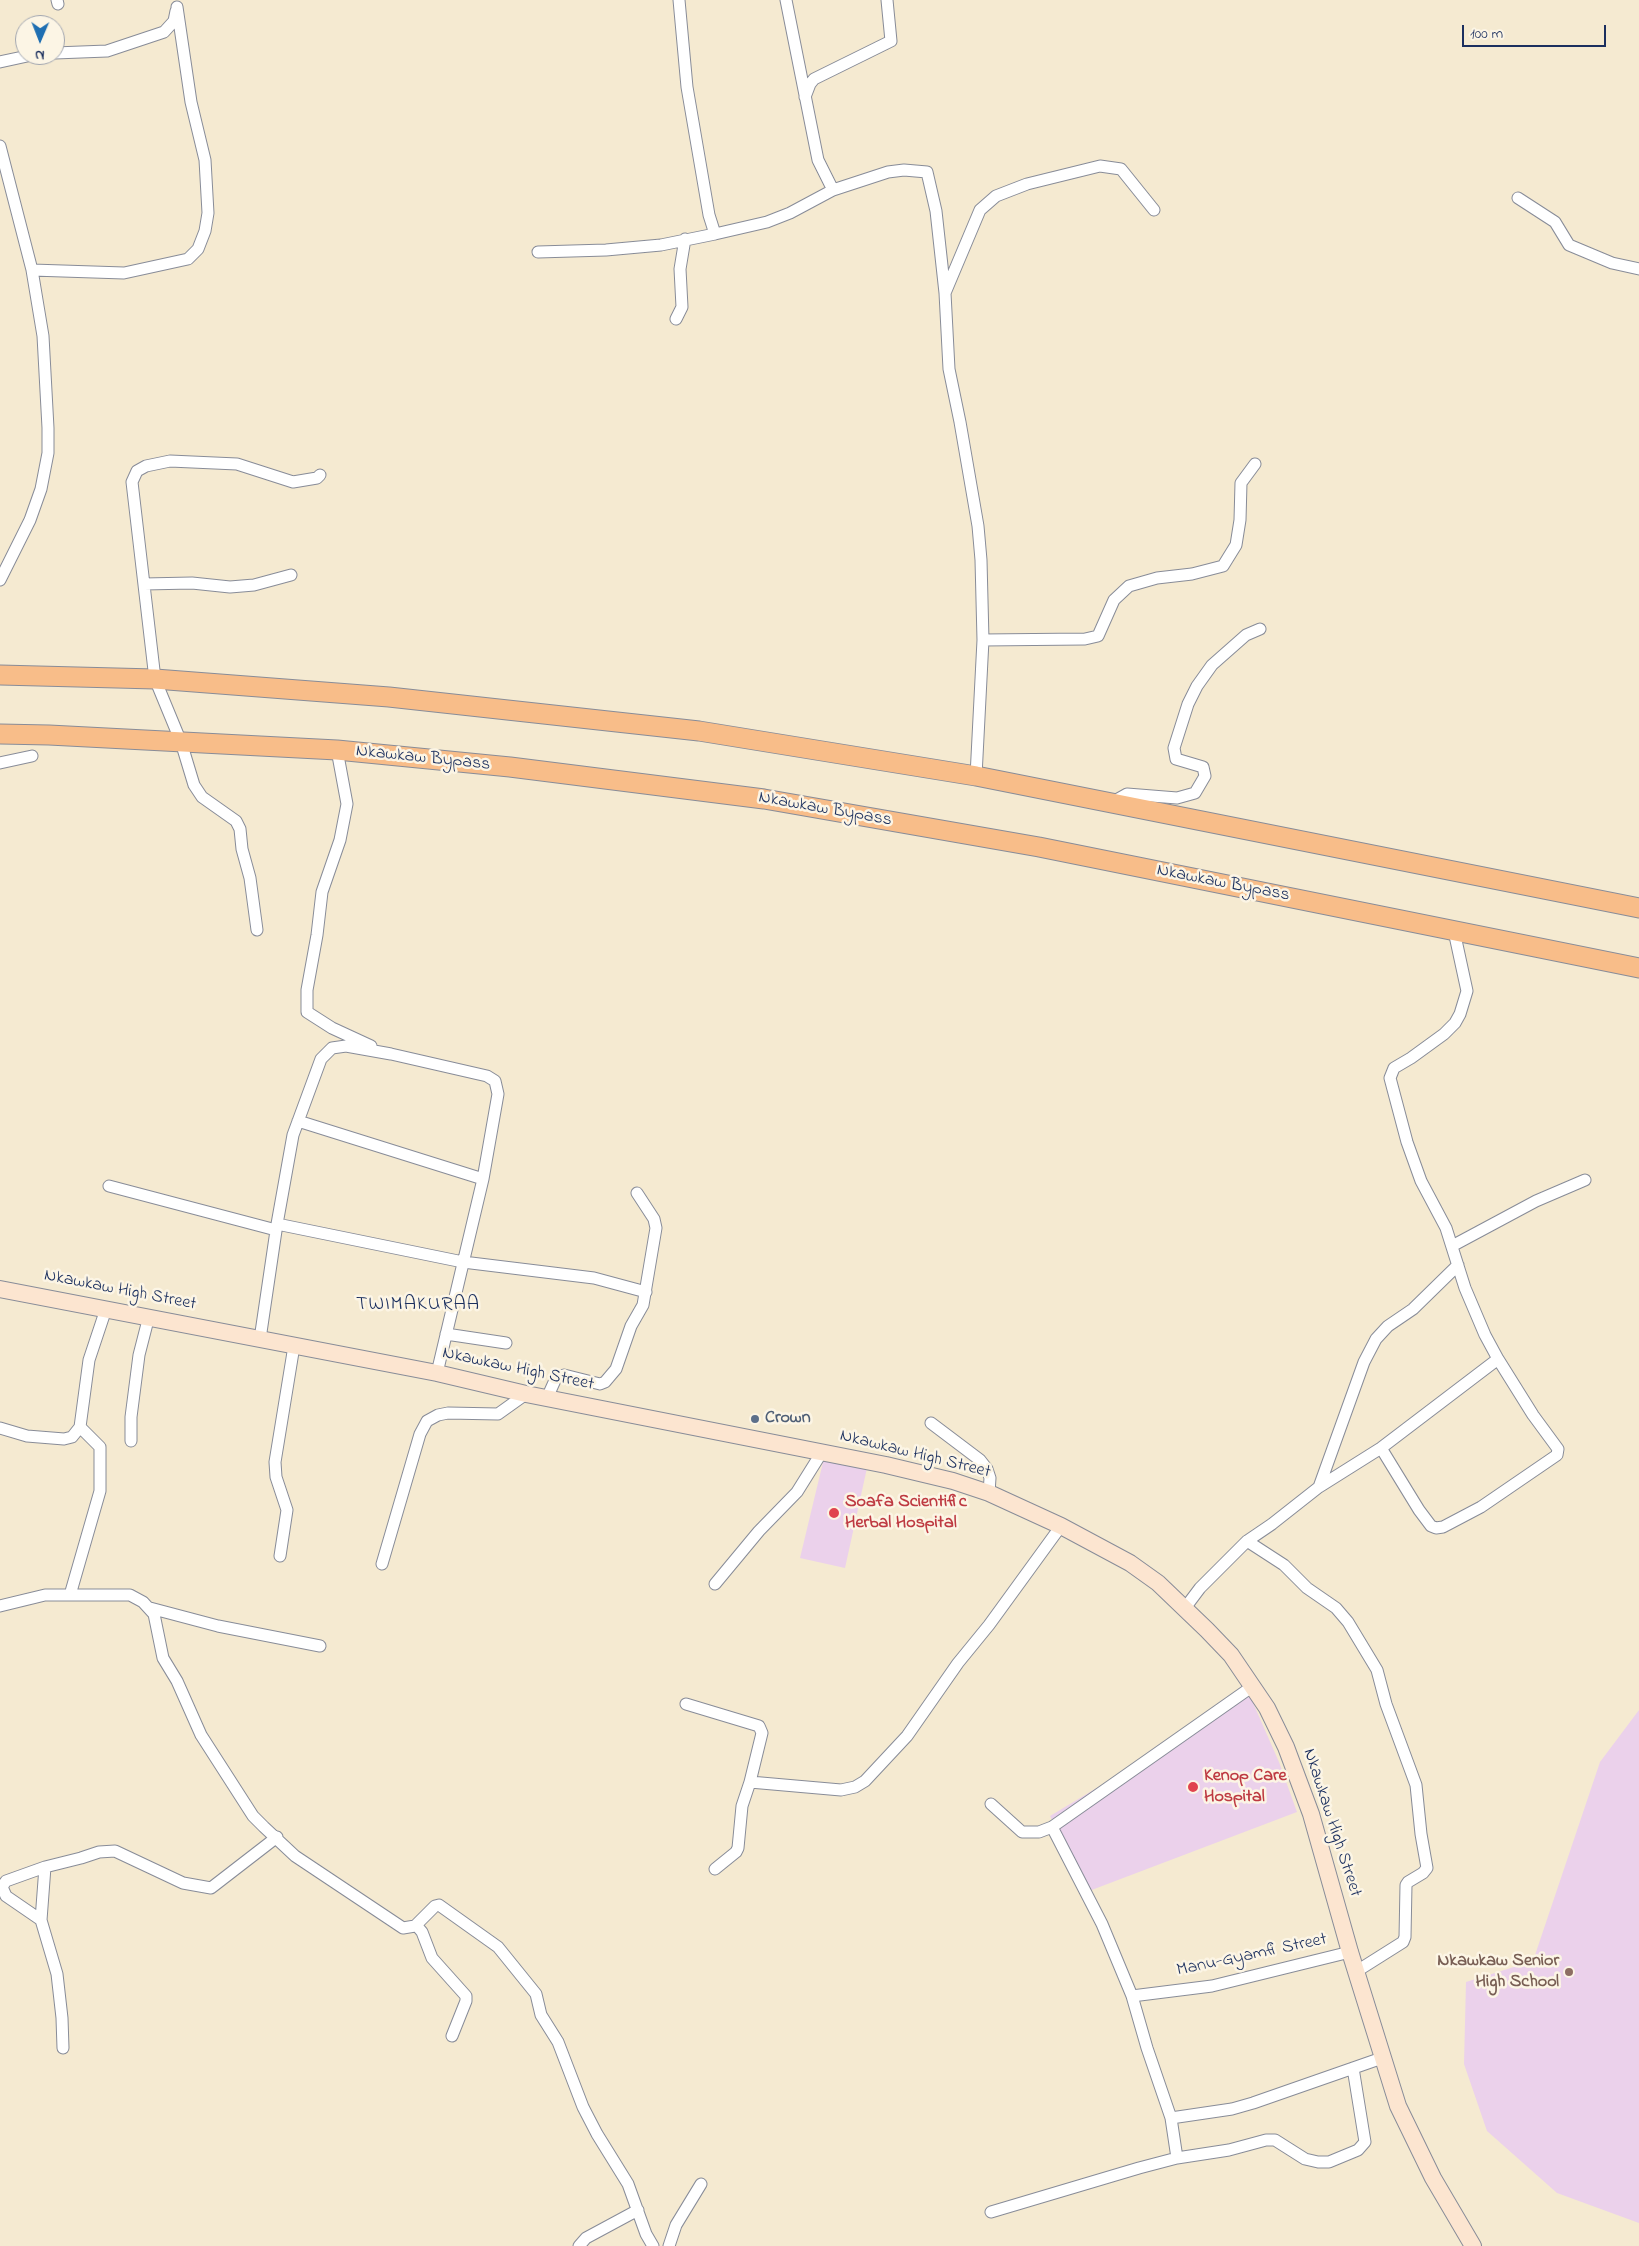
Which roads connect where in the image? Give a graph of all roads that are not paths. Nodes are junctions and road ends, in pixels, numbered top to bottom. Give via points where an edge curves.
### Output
1 (679, 0) edge
2 (786, 0) edge
3 (887, 0) edge
4 (176, 3) edge
5 (65, 53) edge
6 (15, 59) edge
7 (0, 62) edge
8 (805, 99) junction
9 (0, 146) edge
10 (833, 190) junction
11 (1518, 198) dead end
12 (1154, 210) dead end
13 (715, 234) junction
14 (685, 239) junction
15 (538, 252) dead end
16 (32, 270) junction
17 (1639, 270) edge
18 (945, 293) junction
19 (676, 319) dead end
20 (1254, 464) dead end
21 (320, 475) dead end
22 (291, 575) dead end
23 (0, 580) edge
24 (144, 584) junction
25 (1260, 629) dead end
26 (984, 640) junction
27 (0, 675) edge
28 (155, 679) junction
29 (0, 734) edge
30 (181, 742) junction
31 (337, 750) junction
32 (32, 756) dead end
33 (0, 763) edge
34 (976, 776) junction
35 (1111, 803) junction
36 (1639, 908) edge
37 (257, 930) dead end
38 (1454, 931) junction
39 (1639, 968) edge
40 (391, 1054) junction
41 (298, 1121) junction
42 (483, 1179) junction
43 (1585, 1180) dead end
44 (109, 1186) dead end
45 (637, 1193) dead end
46 (276, 1227) junction
47 (1452, 1246) junction
48 (463, 1262) junction
49 (1458, 1265) junction
50 (0, 1289) edge
51 (646, 1292) junction
52 (106, 1309) junction
53 (148, 1316) junction
54 (446, 1334) junction
55 (260, 1338) junction
56 (506, 1344) dead end
57 (294, 1346) junction
58 (1498, 1358) junction
59 (437, 1373) junction
60 (526, 1394) junction
61 (548, 1398) junction
62 (931, 1423) dead end
63 (80, 1427) junction
64 (0, 1428) edge
65 (130, 1440) dead end
66 (1381, 1448) junction
67 (822, 1452) junction
68 (1318, 1487) junction
69 (989, 1493) junction
70 (1062, 1526) junction
71 (1247, 1540) junction
72 (280, 1556) dead end
73 (382, 1564) dead end
74 (715, 1584) dead end
75 (70, 1595) junction
76 (0, 1606) edge
77 (150, 1608) junction
78 (1185, 1608) junction
79 (320, 1646) dead end
80 (1253, 1686) junction
81 (686, 1704) dead end
82 (750, 1782) junction
83 (991, 1804) dead end
84 (1052, 1827) junction
85 (277, 1837) junction
86 (45, 1867) junction
87 (715, 1869) dead end
88 (40, 1920) junction
89 (416, 1925) junction
90 (1350, 1952) junction
91 (1357, 1971) junction
92 (1132, 1996) junction
93 (452, 2036) dead end
94 (63, 2048) dead end
95 (1382, 2058) junction
96 (1353, 2068) junction
97 (1171, 2118) junction
98 (1177, 2158) junction
99 (701, 2184) dead end
100 (638, 2210) junction
101 (991, 2212) dead end
102 (579, 2246) edge
103 (653, 2246) edge
104 (669, 2246) edge
105 (1473, 2246) edge

1 - 13 street via 687,87
2 - 8 street
3 - 8 street via 891,41 814,79
4 - 5 street via 174,21 164,32 107,51
4 - 16 street via 205,160 208,213 198,249 188,258 124,273
6 - 7 street
8 - 10 street via 818,160
9 - 16 street
10 - 13 street via 767,222
10 - 18 street via 888,172 927,172 936,212
11 - 17 street via 1555,222 1569,245
12 - 18 street via 1121,169 1100,166 1028,184 996,196 980,210
13 - 14 street
14 - 15 street via 652,246
14 - 19 street via 680,269 682,307
16 - 23 street via 43,336 48,453 41,489 30,520
18 - 26 street via 949,369 978,526
20 - 26 street via 1242,483 1236,545 1223,566 1129,586 1114,600 1098,636 1085,639
21 - 24 street via 293,482 237,464 216,462 170,461 137,471 132,482
22 - 24 street via 254,585 230,587 192,583
24 - 28 street
25 - 35 street via 1246,635 1212,665 1188,704 1174,748 1176,759 1203,767 1205,776 1195,793 1177,798 1127,794
26 - 34 street
27 - 28 highway
28 - 30 street
28 - 34 highway via 389,697 699,731
29 - 30 highway, Nkawkaw Bypass
30 - 31 highway, Nkawkaw Bypass
30 - 37 street via 194,786 202,797 236,821 240,829
31 - 38 highway, Nkawkaw Bypass via 510,767 764,799 1039,847
31 - 40 street via 347,804 340,840 322,892 307,990 307,1012 332,1028
32 - 33 street
34 - 35 highway
35 - 36 highway
38 - 39 highway, Nkawkaw Bypass
38 - 47 street via 1467,990 1460,1014 1444,1034 1394,1068 1390,1078 1421,1180
40 - 41 street via 346,1046 332,1048 321,1060
40 - 42 street via 487,1076 495,1081 498,1094
41 - 42 street
41 - 46 street
42 - 48 street
43 - 47 street
44 - 46 street
45 - 51 street via 656,1224
46 - 48 street
46 - 55 street
47 - 49 street
48 - 51 street via 594,1278
48 - 54 street
49 - 58 street via 1476,1316
49 - 68 street via 1413,1309 1388,1326 1376,1339 1364,1362
50 - 52 main road, Nkawkaw High Street
51 - 61 street via 616,1369 605,1382 600,1384 564,1375 556,1378
52 - 53 main road, Nkawkaw High Street
52 - 63 street via 89,1360
53 - 55 main road, Nkawkaw High Street
53 - 65 street
54 - 56 street
54 - 59 street
55 - 57 main road, Nkawkaw High Street
57 - 59 main road, Nkawkaw High Street
57 - 72 street via 275,1462 276,1477 287,1510
58 - 66 street
58 - 66 street via 1532,1415 1558,1449 1557,1456 1481,1507 1436,1528 1419,1510
59 - 60 main road, Nkawkaw High Street
60 - 61 main road, Nkawkaw High Street
60 - 73 street via 498,1414 448,1413 427,1421 420,1434
61 - 67 main road, Nkawkaw High Street
62 - 69 street via 980,1460 990,1478
63 - 64 street via 72,1437 64,1439 27,1436
63 - 75 street via 100,1448 100,1492
66 - 68 street
67 - 69 main road, Nkawkaw High Street via 934,1476
67 - 74 street via 797,1492
68 - 71 street
69 - 70 main road, Nkawkaw High Street
70 - 78 main road, Nkawkaw High Street via 1130,1563
70 - 82 street via 907,1736 865,1781 856,1788 841,1790
71 - 78 street
71 - 91 street via 1284,1565 1348,1622 1377,1670 1416,1785 1427,1868 1406,1885 1403,1942
75 - 76 street via 37,1596
75 - 77 street via 130,1595
77 - 79 street via 218,1626
77 - 85 street via 156,1619 163,1658 201,1735 253,1816
78 - 80 main road, Nkawkaw High Street
80 - 84 street
80 - 90 main road, Nkawkaw High Street via 1267,1708 1298,1778
81 - 82 street via 759,1726 762,1732
82 - 87 street via 742,1806 738,1848
83 - 84 street via 1022,1832 1039,1832
84 - 92 street via 1102,1924
85 - 86 street via 211,1888 183,1883 115,1851 99,1852
85 - 89 street via 296,1856 403,1928
86 - 88 street
86 - 88 street via 6,1881 2,1887 6,1896
88 - 94 street via 57,1974
89 - 93 street via 432,1958 466,1996
89 - 100 street via 435,1906 445,1908 498,1947 534,1989 541,2015 558,2042 583,2107 628,2184
90 - 91 main road, Nkawkaw High Street
90 - 92 street, Manu-Gyamfi Street via 1212,1986
91 - 95 main road, Nkawkaw High Street
92 - 97 street
95 - 96 street
95 - 105 main road, Nkawkaw High Street via 1398,2106 1420,2153
96 - 97 street via 1239,2107
96 - 98 street via 1365,2142 1358,2150 1329,2162 1318,2162 1305,2159 1275,2140 1266,2140
97 - 98 street
98 - 101 street
99 - 104 street via 676,2226
100 - 102 street via 586,2238
100 - 103 street

